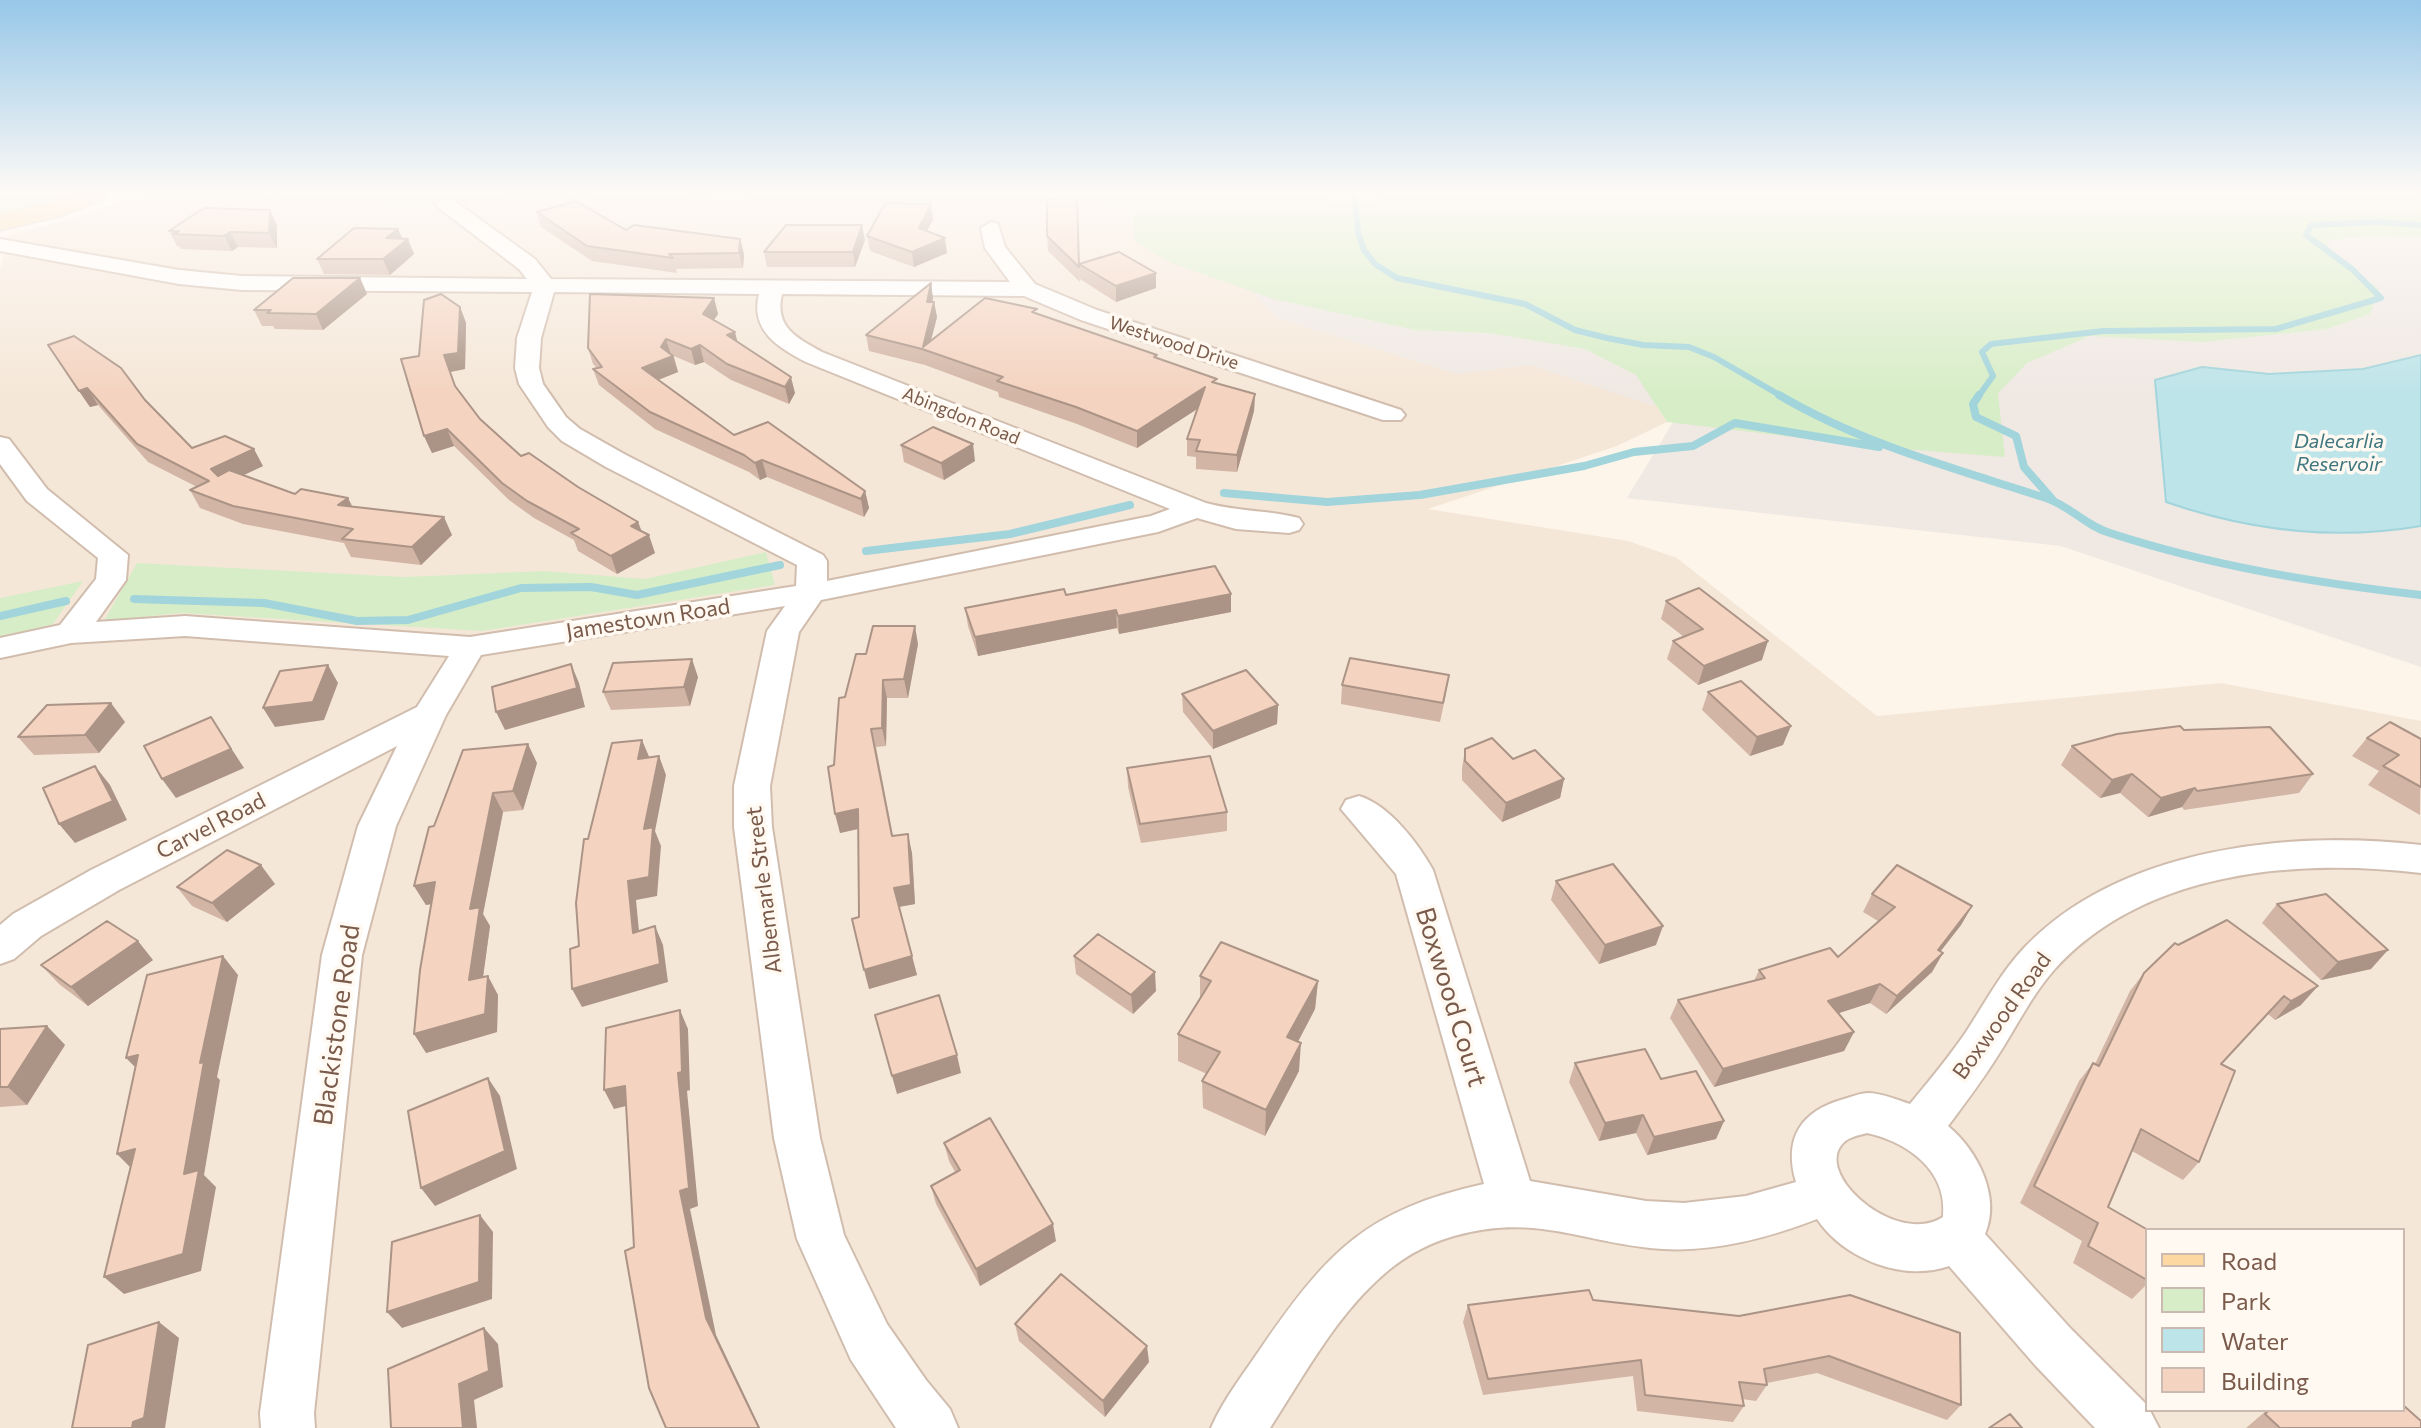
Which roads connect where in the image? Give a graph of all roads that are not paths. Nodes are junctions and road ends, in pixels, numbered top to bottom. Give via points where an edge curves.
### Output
1 (91, 261) edge
2 (522, 261) edge
3 (1005, 261) edge
4 (545, 286) junction
5 (772, 288) junction
6 (1027, 289) junction
7 (1392, 415) dead end
8 (0, 445) edge
9 (1196, 509) junction
10 (1289, 524) dead end
11 (811, 593) junction
12 (71, 633) junction
13 (470, 647) junction
14 (0, 648) edge
15 (429, 715) junction
16 (1359, 809) dead end
17 (2421, 859) edge
18 (9, 929) edge
19 (1918, 1129) junction
20 (1824, 1194) junction
21 (1513, 1203) junction
22 (1956, 1238) junction
23 (288, 1428) edge
24 (931, 1428) edge
25 (1238, 1428) edge
26 (2132, 1428) edge

1 - 4 street via 210,281
2 - 4 street
3 - 6 street, Westwood Drive
4 - 5 street
4 - 11 street via 529,338 527,368 531,384 557,422 616,461 812,561
5 - 6 street
5 - 9 street, Abingdon Road via 766,305 770,325 789,344
6 - 7 street, Westwood Drive via 1089,315
8 - 12 street via 37,495 113,555 111,580
9 - 10 street via 1236,520
9 - 11 street, Jamestown Road via 1158,523
11 - 13 street, Jamestown Road
11 - 24 street, Albemarle Street via 783,631 752,786 753,827 797,1138 821,1239 869,1342
12 - 13 street, Jamestown Road via 185,626
12 - 14 street, Jamestown Road
13 - 15 street, Blackistone Road
15 - 18 street, Carvel Road
15 - 23 street, Blackistone Road via 377,826 342,955
16 - 21 street, Boxwood Court via 1414,870
17 - 19 street, Boxwood Road via 2298,855 2229,861 2176,875 2118,900 2080,923 2041,957
19 - 20 street via 1867,1113 1829,1123 1812,1153
19 - 22 street via 1953,1161 1965,1182 1970,1204
20 - 21 street via 1783,1209 1664,1226
20 - 22 street via 1840,1215 1888,1244 1937,1247
21 - 25 street via 1462,1211 1391,1239 1336,1292
22 - 26 street

